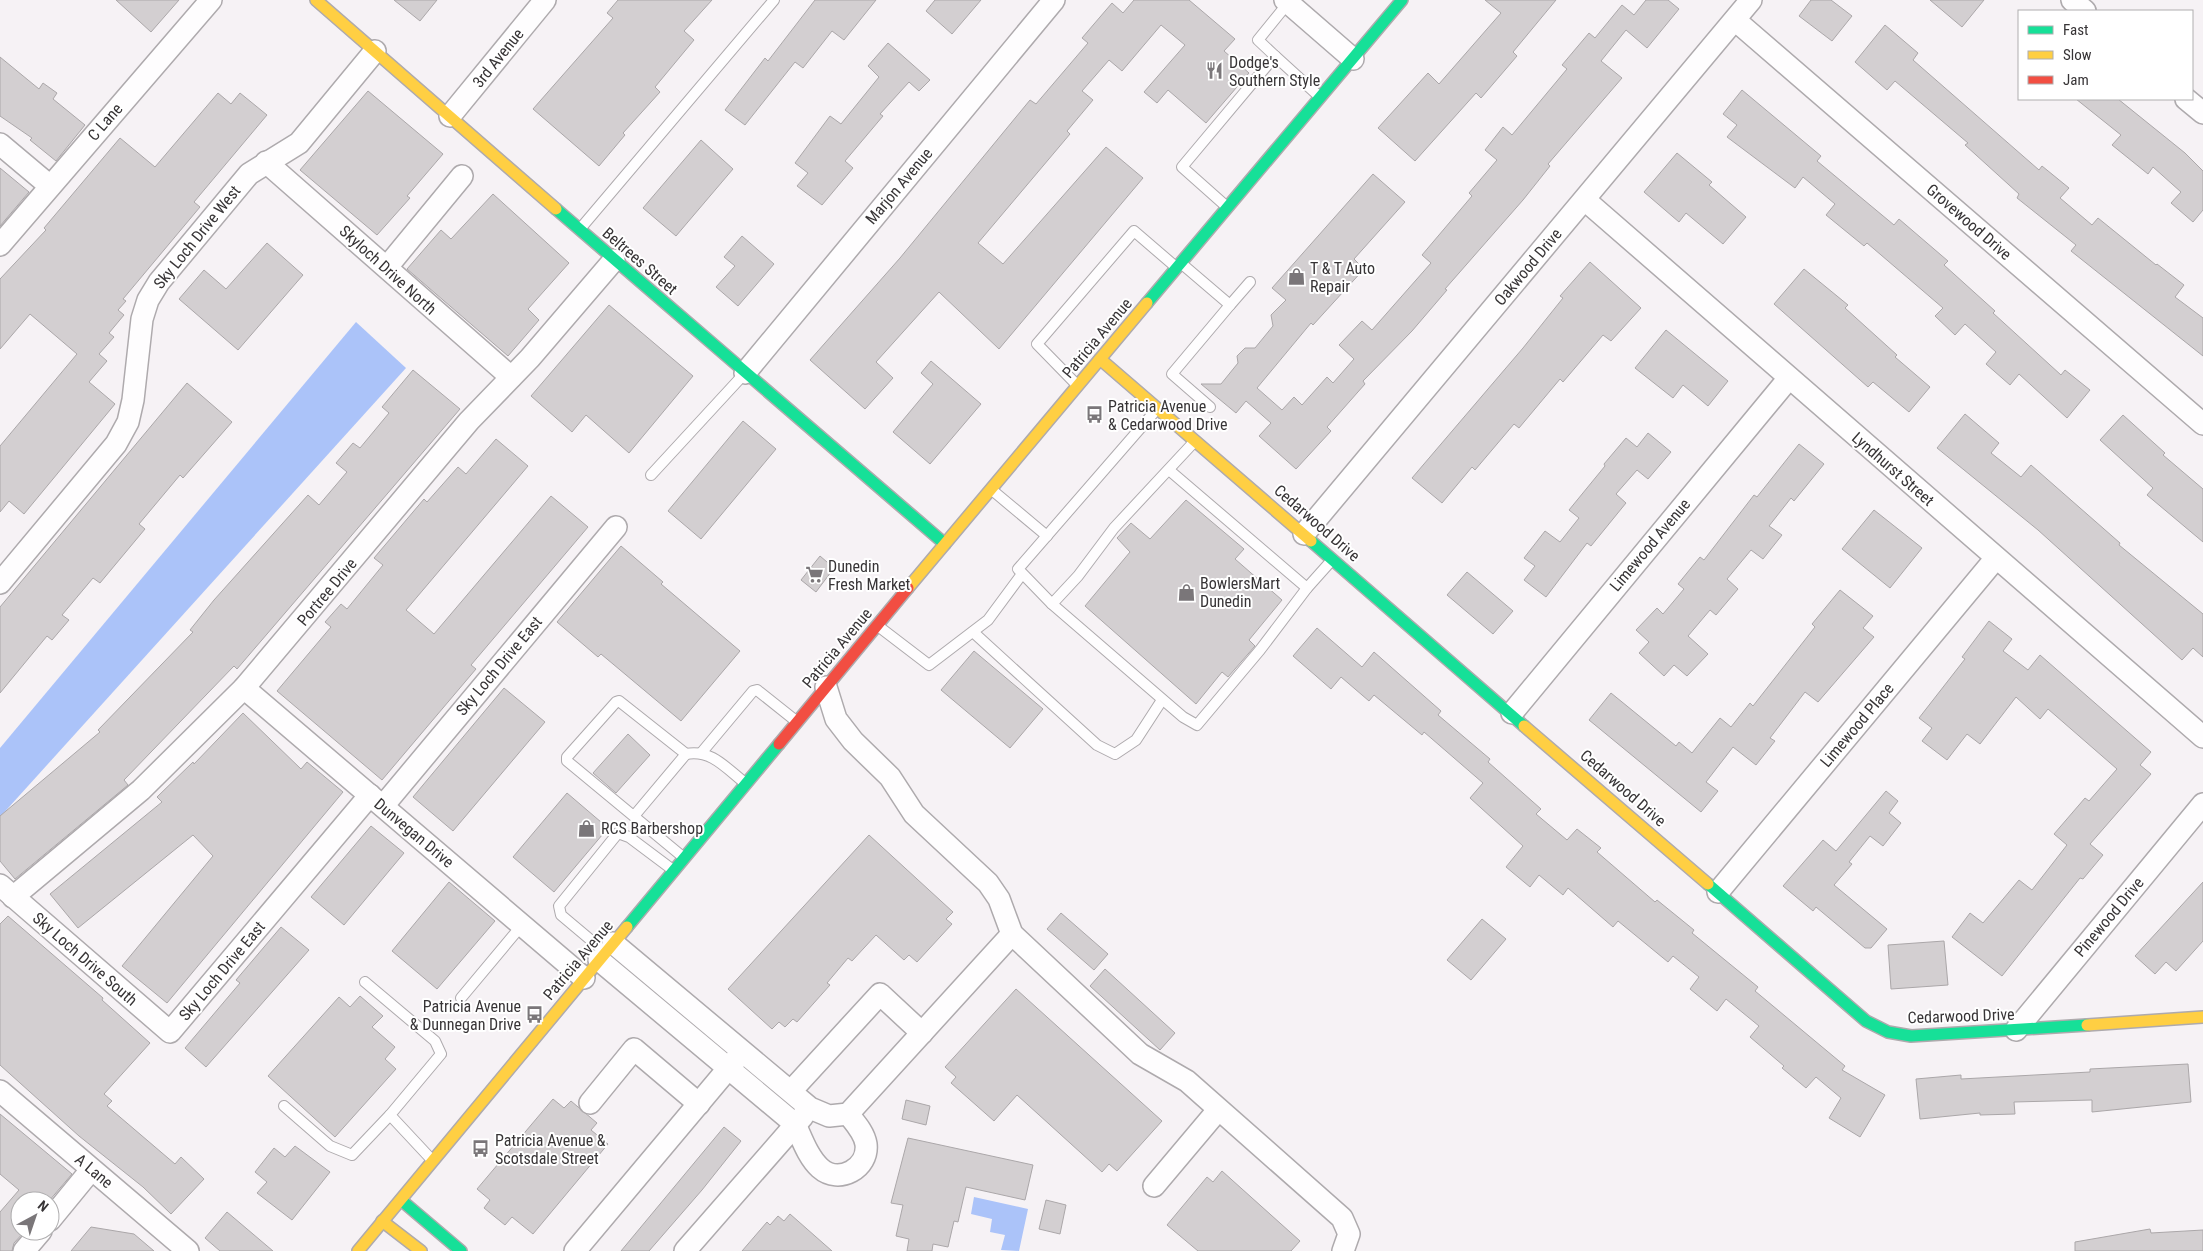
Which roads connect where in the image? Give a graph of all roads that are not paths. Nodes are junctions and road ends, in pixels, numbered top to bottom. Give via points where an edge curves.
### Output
1 (211, 0) edge
2 (316, 0) edge
3 (545, 0) edge
4 (774, 0) edge
5 (1054, 0) edge
6 (1402, 0) edge
7 (1751, 0) edge
8 (2072, 0) edge
9 (1286, 2) edge
10 (2084, 10) edge
11 (1735, 20) junction
12 (375, 51) junction
13 (1275, 56) junction
14 (1354, 59) junction
15 (1321, 97) junction
16 (2187, 100) edge
17 (2203, 113) edge
18 (450, 116) junction
19 (0, 144) edge
20 (266, 162) junction
21 (462, 176) dead end
22 (50, 186) junction
23 (1585, 200) junction
24 (1228, 207) junction
25 (580, 230) junction
26 (0, 245) edge
27 (614, 260) junction
28 (1179, 266) junction
29 (387, 267) junction
30 (1250, 282) dead end
31 (1230, 305) junction
32 (1100, 359) junction
33 (745, 373) junction
34 (511, 377) junction
35 (1789, 378) junction
36 (1078, 386) junction
37 (1210, 407) dead end
38 (1158, 409) junction
39 (2203, 424) edge
40 (1195, 441) junction
41 (1168, 470) junction
42 (651, 474) dead end
43 (991, 489) junction
44 (616, 527) dead end
45 (1304, 534) junction
46 (1047, 536) junction
47 (945, 544) junction
48 (1996, 558) junction
49 (1333, 559) junction
50 (1022, 574) junction
51 (0, 583) edge
52 (1307, 588) junction
53 (1052, 604) junction
54 (878, 625) junction
55 (973, 632) junction
56 (826, 687) junction
57 (244, 688) junction
58 (1162, 700) junction
59 (1512, 712) junction
60 (797, 722) junction
61 (2203, 737) edge
62 (702, 752) junction
63 (686, 754) junction
64 (746, 784) junction
65 (376, 801) junction
66 (2203, 804) edge
67 (634, 816) junction
68 (684, 857) junction
69 (673, 871) junction
70 (6, 891) edge
71 (1718, 892) junction
72 (522, 925) junction
73 (1012, 934) junction
74 (606, 952) junction
75 (584, 978) junction
76 (365, 982) dead end
77 (462, 998) dead end
78 (2203, 1017) edge
79 (2016, 1030) junction
80 (170, 1032) joint
81 (922, 1033) junction
82 (743, 1051) junction
83 (728, 1068) junction
84 (792, 1090) junction
85 (0, 1091) edge
86 (590, 1104) dead end
87 (699, 1104) junction
88 (284, 1106) dead end
89 (810, 1108) junction
90 (1218, 1110) junction
91 (848, 1114) junction
92 (390, 1115) junction
93 (796, 1124) junction
94 (433, 1160) junction
95 (91, 1170) junction
96 (1154, 1186) dead end
97 (401, 1200) junction
98 (60, 1208) edge
99 (382, 1221) junction
100 (32, 1241) edge
101 (24, 1251) edge
102 (188, 1251) edge
103 (358, 1251) edge
104 (422, 1251) edge
105 (461, 1251) edge
106 (575, 1251) edge
107 (685, 1251) edge
108 (1343, 1251) edge

1 - 22 street, C Lane
2 - 12 street, Beltrees Street
3 - 18 street, 3rd Avenue
4 - 25 lane
5 - 33 street, Marjon Avenue
6 - 14 street, Patricia Avenue
7 - 11 street, Oakwood Drive
8 - 10 street
9 - 13 lane via 1258,40
9 - 14 street
11 - 23 street, Oakwood Drive
11 - 39 street, Grovewood Drive
12 - 18 street, Beltrees Street
12 - 20 street, Sky Loch Drive West via 299,143
13 - 15 lane
13 - 24 lane via 1182,167
14 - 15 street, Patricia Avenue
15 - 24 street, Patricia Avenue
16 - 17 street
18 - 25 street, Beltrees Street
19 - 22 street
20 - 29 street, Skyloch Drive North
20 - 51 street, Sky Loch Drive West via 249,174 159,282 142,319 128,422 116,444
21 - 29 street
22 - 26 street, C Lane
23 - 35 street, Lyndhurst Street
23 - 45 street, Oakwood Drive
24 - 28 street, Patricia Avenue
25 - 27 street, Beltrees Street
27 - 33 street, Beltrees Street
27 - 34 street, Portree Drive
28 - 31 lane
28 - 32 street, Patricia Avenue
28 - 36 lane via 1134,231 1043,336 1037,344
29 - 34 street, Skyloch Drive North via 402,284
30 - 31 lane
31 - 37 lane via 1172,374
32 - 36 street, Patricia Avenue
32 - 38 street, Cedarwood Drive
33 - 42 lane
33 - 47 street, Beltrees Street
34 - 57 street, Portree Drive via 469,421
35 - 48 street, Lyndhurst Street
35 - 59 street, Limewood Avenue
36 - 43 street, Patricia Avenue
38 - 40 street, Cedarwood Drive
38 - 46 lane
40 - 41 lane
40 - 45 street, Cedarwood Drive
41 - 52 lane
41 - 53 lane via 1114,528
43 - 46 lane
43 - 47 street, Patricia Avenue
44 - 65 street, Sky Loch Drive East
45 - 49 street, Cedarwood Drive
46 - 50 lane via 1018,569
47 - 54 street, Patricia Avenue
48 - 61 street, Lyndhurst Street
48 - 71 street, Limewood Place
49 - 52 lane
49 - 59 street, Cedarwood Drive
50 - 53 lane
50 - 55 lane via 988,620
52 - 58 lane via 1197,724 1183,718
53 - 58 lane
54 - 55 lane via 929,665
54 - 56 street, Patricia Avenue
55 - 58 lane via 1097,745 1116,754 1136,740
56 - 60 street, Patricia Avenue
56 - 73 street via 836,719 853,741 890,777 914,814 988,883 999,899
57 - 65 street, Dunvegan Drive
57 - 70 street, Portree Drive via 141,790
59 - 71 street, Cedarwood Drive
60 - 62 lane via 757,690 753,691
60 - 64 street, Patricia Avenue
62 - 63 lane
62 - 64 lane
63 - 67 lane
63 - 67 lane via 619,701 567,757 567,761
64 - 68 street, Patricia Avenue
65 - 72 street, Dunvegan Drive
65 - 80 street, Sky Loch Drive East
66 - 79 street, Pinewood Drive
67 - 68 lane
68 - 69 street, Patricia Avenue
69 - 74 street, Patricia Avenue
69 - 74 lane via 629,836 618,834 559,906 561,915
70 - 80 street, Sky Loch Drive South
71 - 79 street, Cedarwood Drive via 1866,1021 1888,1032 1911,1036
72 - 75 street, Dunvegan Drive
72 - 77 lane
73 - 81 street
73 - 90 street via 1140,1054 1187,1080
74 - 75 street, Patricia Avenue
74 - 82 street
74 - 83 street
75 - 94 street, Patricia Avenue
76 - 92 lane via 435,1041 441,1054
78 - 79 street, Cedarwood Drive
81 - 84 street via 880,994
81 - 91 street
82 - 83 street
82 - 84 street
83 - 87 street
83 - 93 street
84 - 89 street
85 - 95 street, A Lane
86 - 87 street via 634,1049
87 - 106 street
88 - 92 lane via 330,1146 352,1155
89 - 91 street via 829,1116
89 - 93 street
90 - 96 street
90 - 108 street via 1342,1218 1350,1234
91 - 93 street via 866,1142 866,1154 861,1164 843,1175 822,1170 812,1159
92 - 94 lane
93 - 107 street
94 - 97 street, Patricia Avenue
95 - 98 street
95 - 102 street, A Lane
97 - 99 street, Patricia Avenue
97 - 105 street
99 - 103 street, Patricia Avenue
99 - 104 street
100 - 101 street

